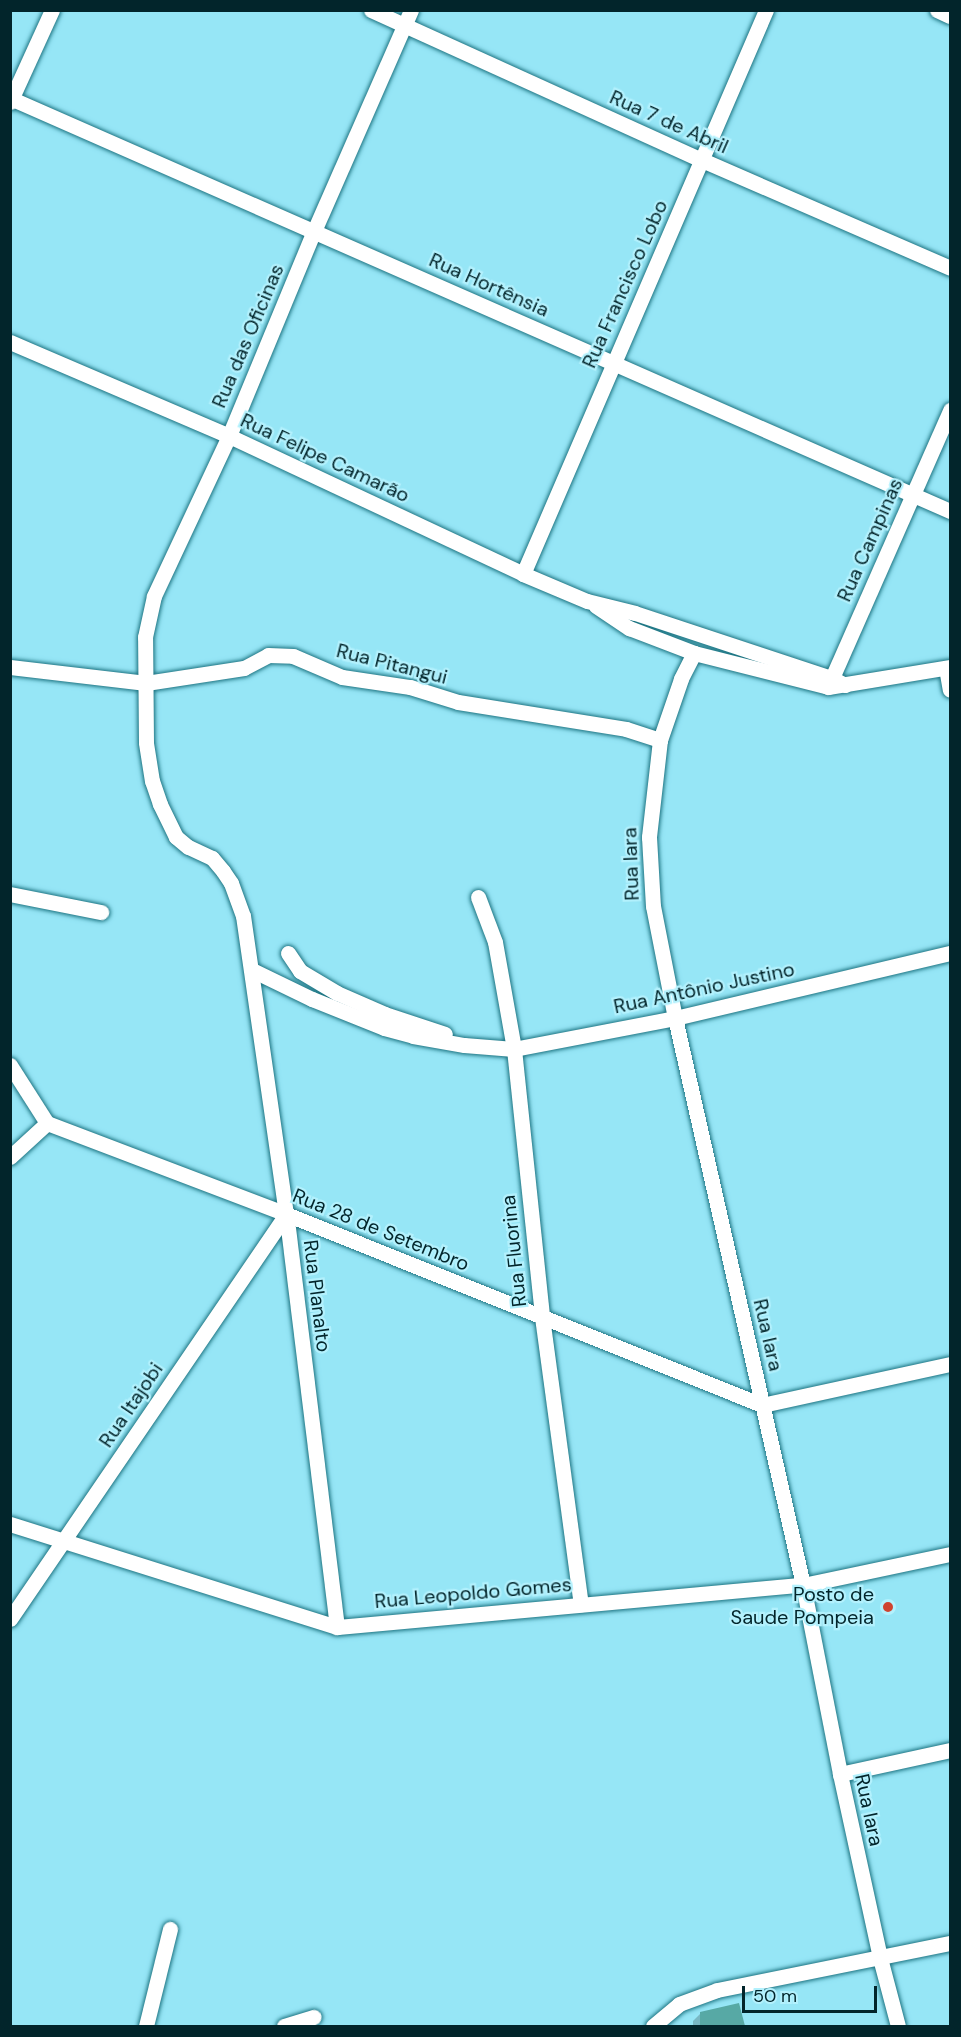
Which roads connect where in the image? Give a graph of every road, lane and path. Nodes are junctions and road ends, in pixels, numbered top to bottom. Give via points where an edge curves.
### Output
1 (52, 10) edge
2 (371, 10) edge
3 (411, 10) edge
4 (766, 10) edge
5 (937, 10) edge
6 (951, 16) edge
7 (404, 26) junction
8 (11, 99) edge
9 (702, 160) junction
10 (314, 231) junction
11 (951, 268) edge
12 (10, 342) edge
13 (613, 362) junction
14 (951, 410) edge
15 (229, 436) junction
16 (914, 494) junction
17 (951, 511) edge
18 (523, 574) junction
19 (587, 601) junction
20 (694, 653) junction
21 (10, 667) edge
22 (948, 667) edge
23 (146, 683) junction
24 (835, 683) junction
25 (951, 690) edge
26 (660, 740) junction
27 (10, 894) edge
28 (478, 897) dead end
29 (101, 912) dead end
30 (288, 953) dead end
31 (951, 953) edge
32 (252, 970) junction
33 (675, 1018) junction
34 (464, 1045) junction
35 (514, 1049) junction
36 (10, 1065) edge
37 (47, 1123) junction
38 (10, 1157) edge
39 (286, 1214) junction
40 (542, 1317) junction
41 (951, 1364) edge
42 (762, 1405) junction
43 (10, 1524) edge
44 (64, 1542) junction
45 (951, 1554) edge
46 (804, 1585) junction
47 (581, 1604) junction
48 (10, 1619) edge
49 (337, 1627) junction
50 (951, 1750) edge
51 (840, 1774) junction
52 (170, 1929) dead end
53 (951, 1943) edge
54 (880, 1958) junction
55 (314, 2017) dead end
56 (146, 2026) edge
57 (284, 2026) edge
58 (653, 2026) edge
59 (898, 2026) edge

1 - 8 street
2 - 7 street, Rua 7 de Abril
3 - 7 street, Rua das Oficinas
4 - 9 street, Rua Francisco Lobo
5 - 6 street
7 - 9 street, Rua 7 de Abril
7 - 10 street, Rua das Oficinas
8 - 10 street, Rua Hortênsia
9 - 11 street, Rua 7 de Abril
9 - 13 street, Rua Francisco Lobo
10 - 13 street, Rua Hortênsia
10 - 15 street, Rua das Oficinas
12 - 15 street, Rua Felipe Camarão
13 - 16 street, Rua Hortênsia
13 - 18 street, Rua Francisco Lobo
14 - 16 street, Rua Campinas
15 - 18 street, Rua Felipe Camarão
15 - 23 street, Rua das Oficinas via 154,596 145,637
16 - 17 street, Rua Hortênsia
16 - 24 street, Rua Campinas
18 - 19 street, Rua Felipe Camarão
19 - 20 street, Rua Felipe Camarão via 629,628
19 - 24 street, Rua Felipe Camarão via 635,613
20 - 24 street, Rua Felipe Camarão
20 - 26 street, Rua Iara
21 - 23 street, Rua Pitangui
22 - 24 street
22 - 25 street
23 - 26 street, Rua Pitangui via 244,668 268,655 293,656 342,678 410,687 458,702 626,729
23 - 32 street via 146,742 160,804 176,837 212,858 231,883 243,916
26 - 33 street, Rua Iara via 649,837 653,906
27 - 29 street
28 - 35 street, Rua Fluorina via 495,942
30 - 34 street, Rua Antônio Justino via 300,971 337,993
31 - 33 street, Rua Antônio Justino
32 - 34 street, Rua Antônio Justino via 384,1028
32 - 39 street, Rua Planalto
33 - 35 street, Rua Antônio Justino
33 - 42 street, Rua Iara
34 - 35 street, Rua Antônio Justino
35 - 40 street, Rua Fluorina
36 - 37 street
37 - 38 street
37 - 39 street, Rua 28 de Setembro
39 - 40 street, Rua 28 de Setembro
39 - 44 street, Rua Itajobi
39 - 49 street, Rua Planalto
40 - 42 street, Rua 28 de Setembro
40 - 47 street, Rua Fluorina
41 - 42 street
42 - 46 street, Rua Iara
43 - 44 street, Rua Leopoldo Gomes
44 - 48 street, Rua Itajobi
44 - 49 street, Rua Leopoldo Gomes
45 - 46 street, Rua Leopoldo Gomes
46 - 47 street, Rua Leopoldo Gomes
46 - 51 street, Rua Iara
47 - 49 street, Rua Leopoldo Gomes
50 - 51 street
51 - 54 street, Rua Iara
52 - 56 street
53 - 54 street
54 - 58 street via 717,1990 693,1998
54 - 59 street, Rua Iara
55 - 57 street

